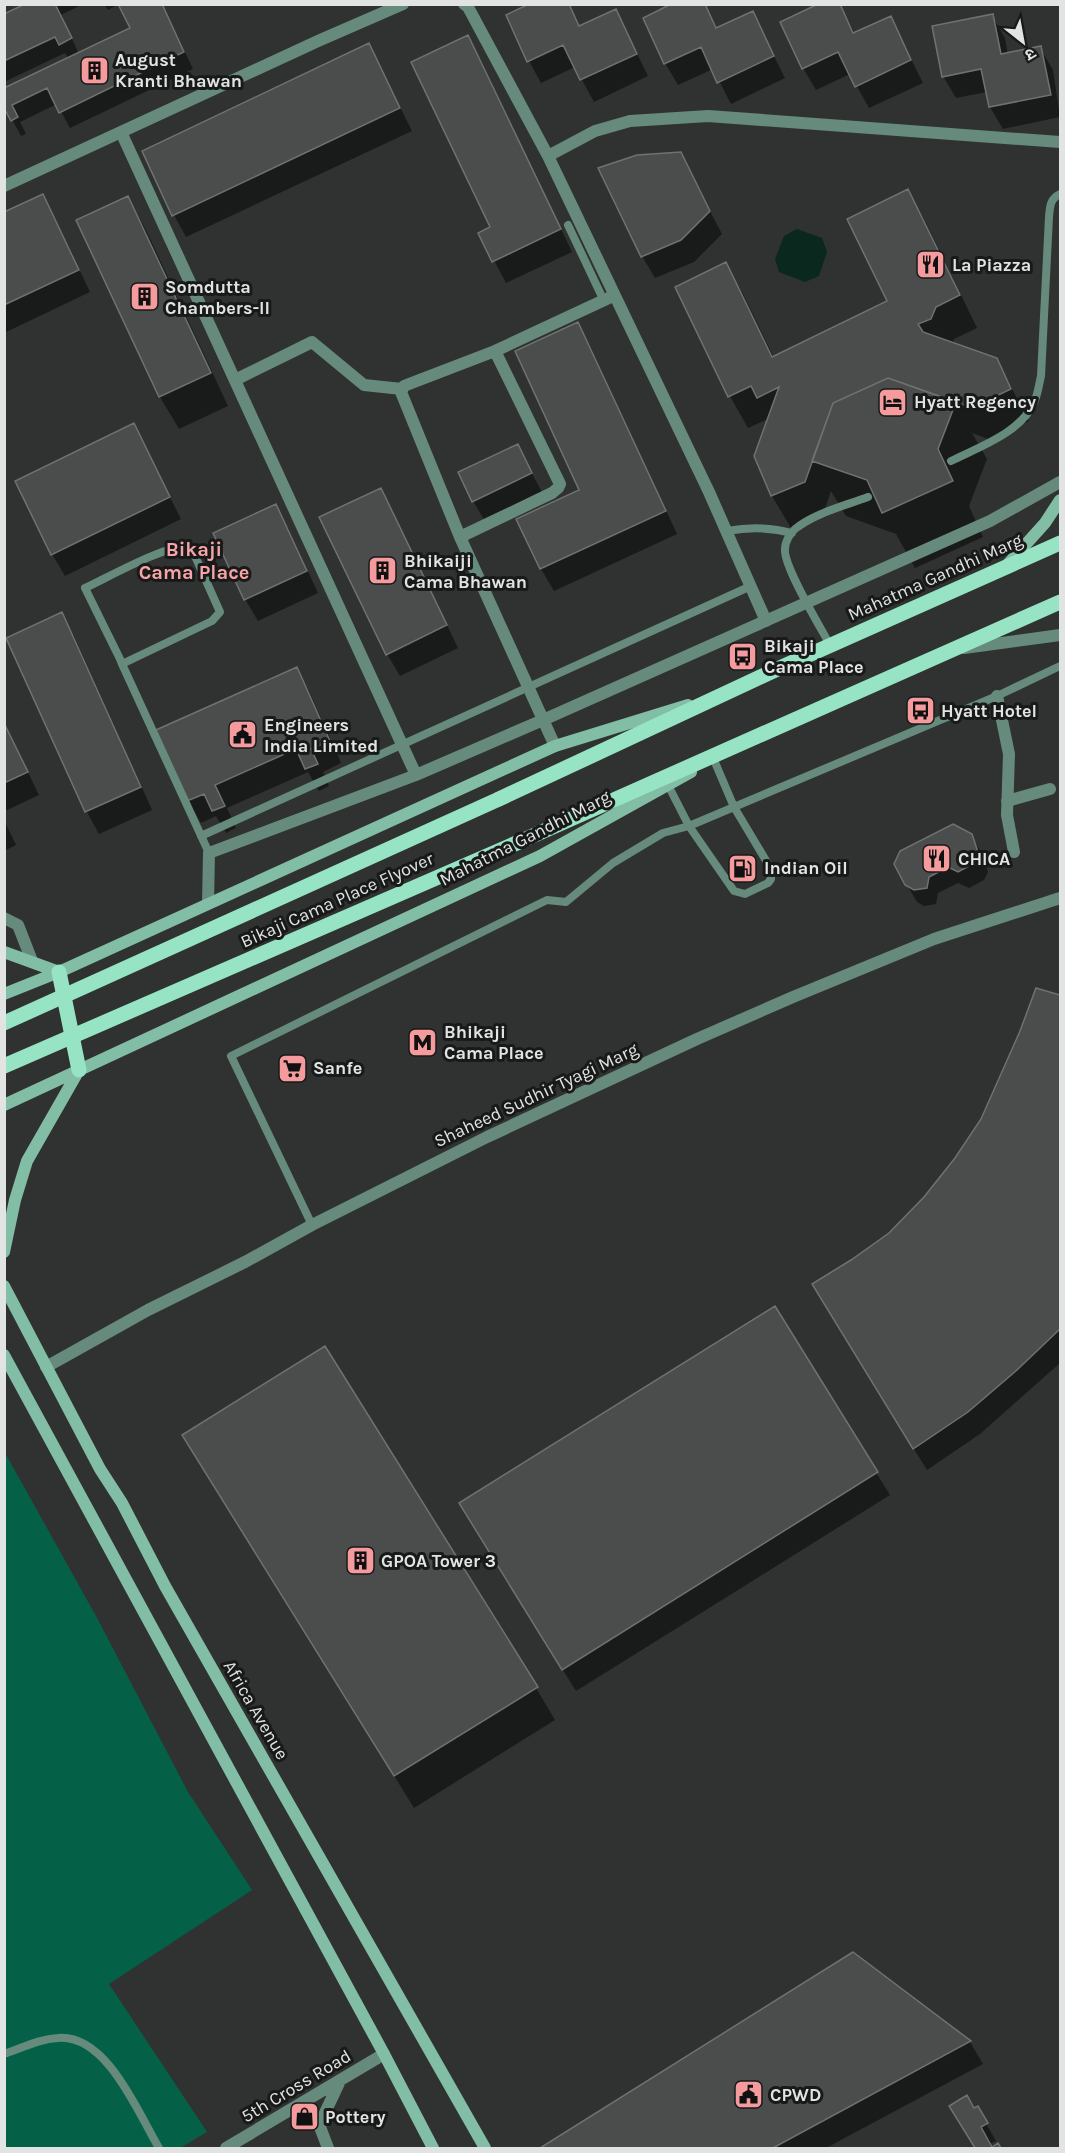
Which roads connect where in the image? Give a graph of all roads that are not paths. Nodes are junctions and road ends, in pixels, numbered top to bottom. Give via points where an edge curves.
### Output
1 (403, 4) edge
2 (464, 4) edge
3 (121, 132) junction
4 (1060, 142) edge
5 (548, 156) junction
6 (4, 186) edge
7 (1060, 194) edge
8 (568, 225) dead end
9 (608, 298) junction
10 (495, 351) junction
11 (235, 380) junction
12 (402, 389) junction
13 (951, 461) dead end
14 (1060, 482) edge
15 (868, 497) dead end
16 (1060, 500) edge
17 (727, 531) junction
18 (792, 533) junction
19 (460, 537) junction
20 (1060, 543) edge
21 (1005, 567) junction
22 (751, 586) junction
23 (1060, 602) edge
24 (808, 603) junction
25 (766, 621) junction
26 (1060, 635) edge
27 (830, 645) junction
28 (952, 650) junction
29 (122, 664) junction
30 (1060, 666) edge
31 (528, 687) junction
32 (728, 693) junction
33 (997, 696) junction
34 (543, 720) junction
35 (750, 740) junction
36 (402, 744) junction
37 (555, 746) junction
38 (714, 760) junction
39 (416, 775) junction
40 (668, 785) junction
41 (1050, 789) dead end
42 (1007, 801) junction
43 (734, 807) junction
44 (689, 826) junction
45 (201, 836) junction
46 (1014, 852) dead end
47 (209, 853) junction
48 (1060, 898) edge
49 (208, 903) junction
50 (4, 918) edge
51 (4, 952) edge
52 (32, 961) junction
53 (59, 972) junction
54 (4, 994) edge
55 (4, 1023) edge
56 (4, 1066) edge
57 (79, 1070) junction
58 (4, 1105) edge
59 (312, 1225) junction
60 (4, 1252) edge
61 (4, 1286) edge
62 (4, 1356) edge
63 (46, 1367) junction
64 (4, 2054) edge
65 (384, 2054) junction
66 (340, 2080) junction
67 (159, 2148) edge
68 (226, 2148) edge
69 (328, 2148) edge
70 (433, 2148) edge
71 (485, 2148) edge

1 - 3 street
2 - 5 street
3 - 6 street
3 - 11 street
4 - 5 street via 708,116 630,121 595,131
5 - 9 street
7 - 13 lane via 1051,202 1049,217 1041,376 1035,400 1029,412 1007,430
8 - 9 lane
9 - 10 street
9 - 17 street
10 - 12 street
10 - 19 street via 560,483 552,493
11 - 12 street via 312,342 364,385
11 - 36 street
12 - 19 street via 401,396
14 - 24 street via 990,521
15 - 18 lane via 814,518
16 - 21 main road
17 - 18 lane via 748,528
17 - 22 street
18 - 24 lane via 785,556
19 - 31 street
20 - 21 main road, Mahatma Gandhi Marg
21 - 27 main road, Mahatma Gandhi Marg
22 - 25 street
22 - 31 lane
23 - 28 main road, Mahatma Gandhi Marg
24 - 25 street
24 - 27 lane
25 - 34 street
26 - 28 street
27 - 32 main road, Mahatma Gandhi Marg
28 - 35 main road, Mahatma Gandhi Marg
29 - 29 lane via 85,588 154,555 183,545 191,547 220,612 212,621
29 - 45 lane
30 - 33 lane
31 - 34 street
31 - 36 lane
32 - 37 main road
32 - 55 main road, Bikaji Cama Place Flyover, bridge
33 - 42 street via 1009,754
33 - 43 lane
34 - 37 street
34 - 39 street
35 - 38 main road, Mahatma Gandhi Marg
35 - 56 main road, Bikaji Cama Place Flyover, bridge
36 - 39 street
36 - 45 lane
37 - 49 main road
38 - 40 main road, Mahatma Gandhi Marg
38 - 43 lane
39 - 47 street
40 - 44 lane
40 - 57 main road, Mahatma Gandhi Marg via 540,856
41 - 42 street
42 - 46 street
43 - 44 lane
43 - 44 lane via 771,869 768,883 745,894 734,891
44 - 59 lane via 663,833 613,863 566,902 547,900 231,1056
45 - 47 lane
47 - 49 street
48 - 59 street, Shaheed Sudhir Tyagi Marg via 934,939 793,997 487,1137
49 - 53 main road
50 - 52 street via 18,925
51 - 52 main road
52 - 53 main road
53 - 54 main road
53 - 57 main road
57 - 58 main road, Mahatma Gandhi Marg
57 - 60 main road via 27,1161
59 - 63 street, Shaheed Sudhir Tyagi Marg
61 - 63 main road, Africa Avenue
62 - 65 main road
63 - 71 main road, Africa Avenue via 165,1586
64 - 67 lane via 60,2037 98,2051 111,2065
65 - 66 street, 5th Cross Road
65 - 70 main road
66 - 68 street, 5th Cross Road
66 - 69 street via 320,2127

